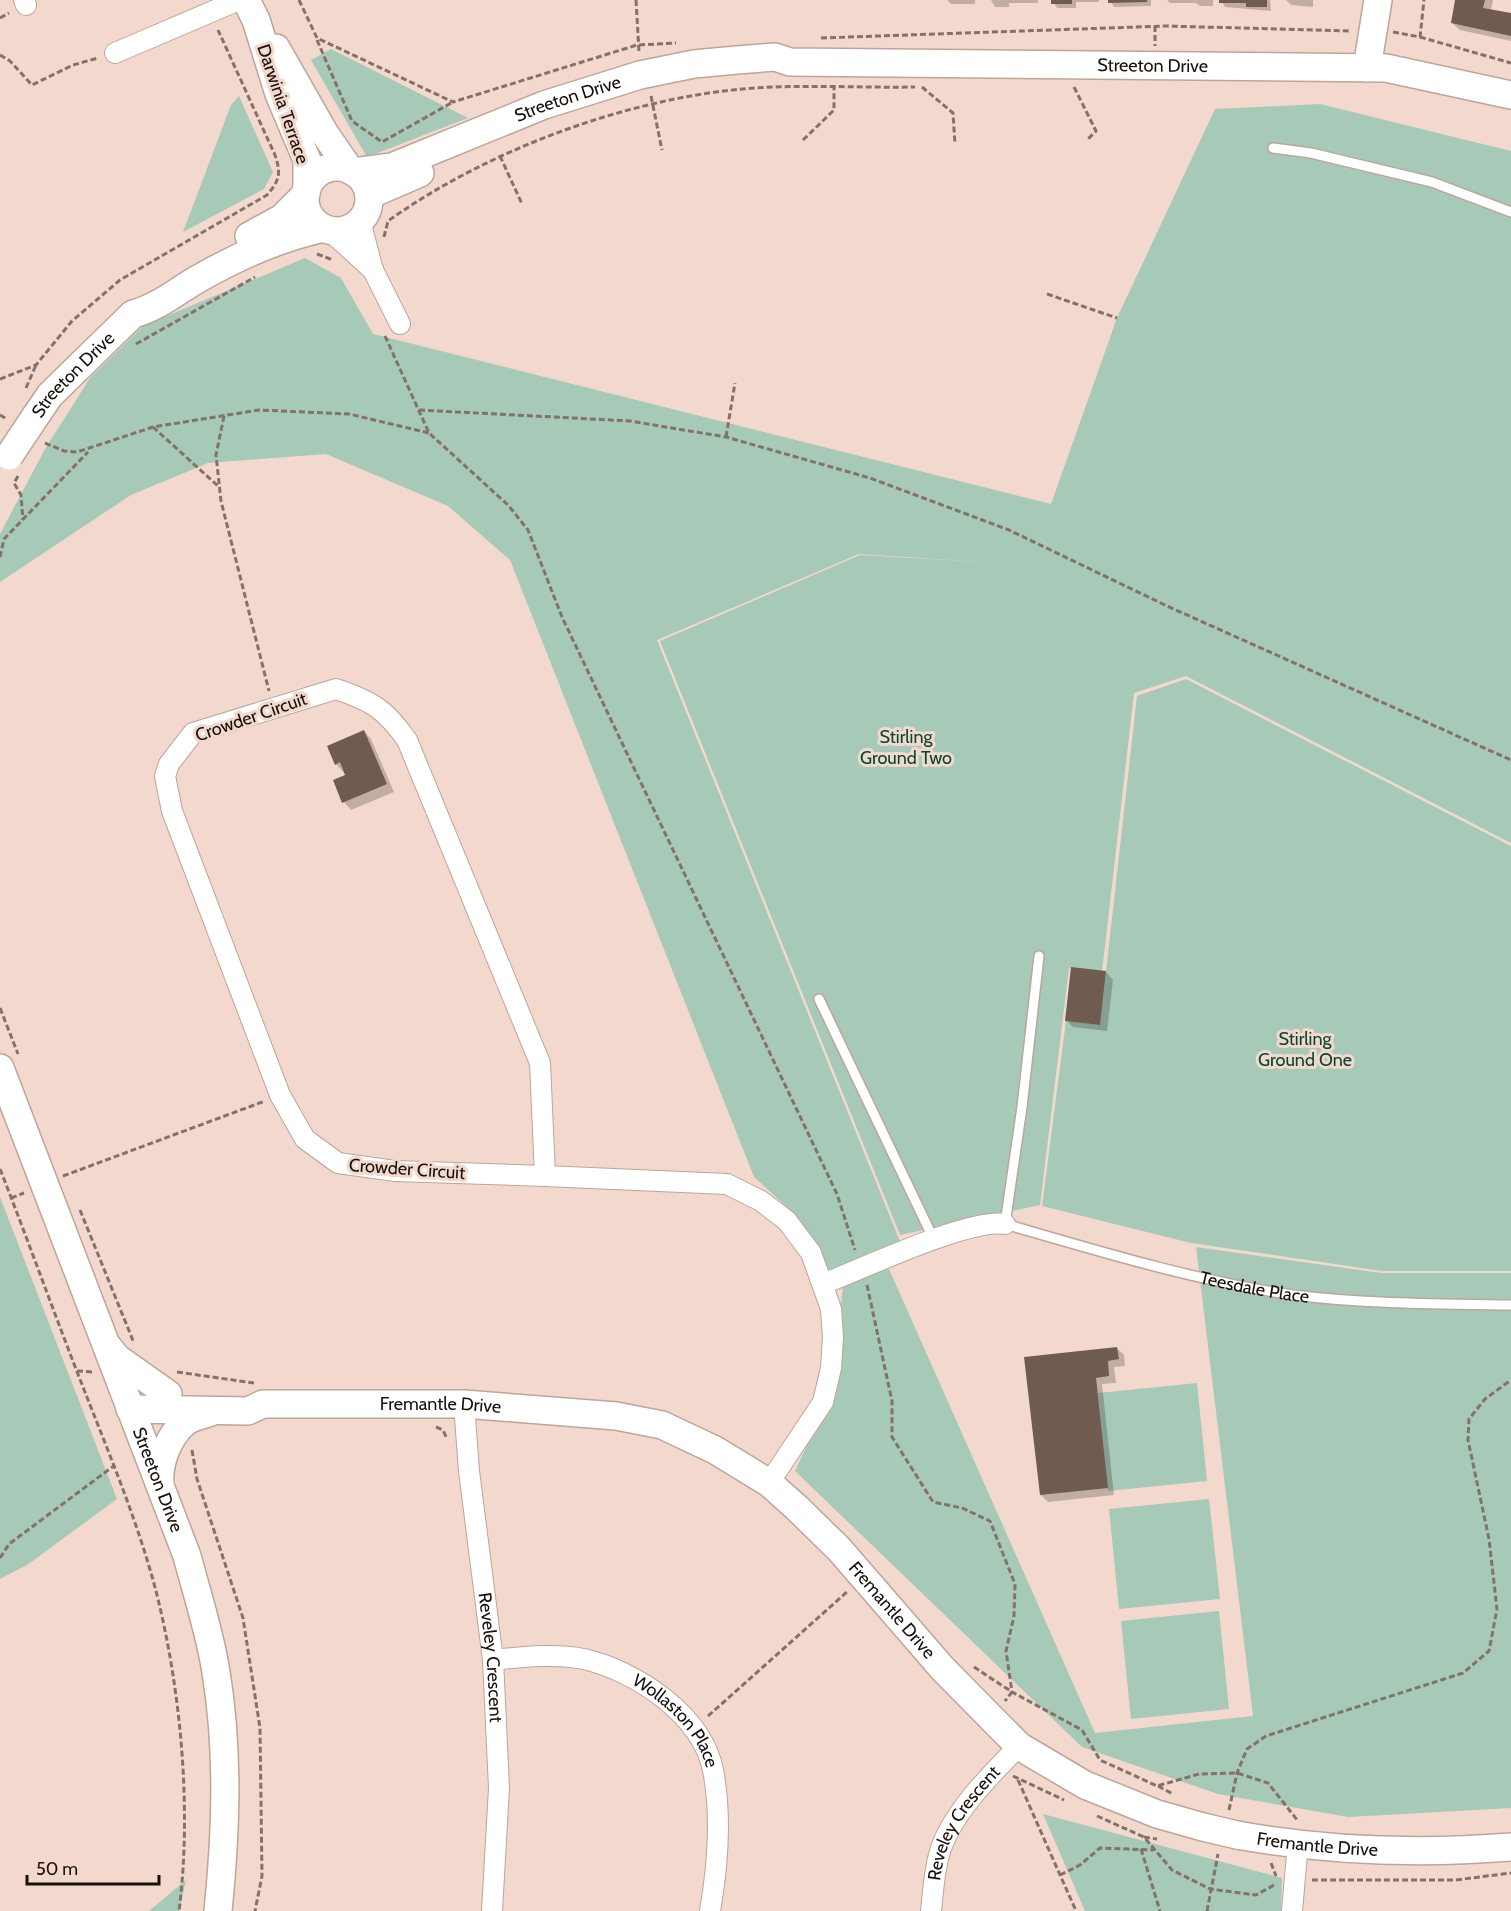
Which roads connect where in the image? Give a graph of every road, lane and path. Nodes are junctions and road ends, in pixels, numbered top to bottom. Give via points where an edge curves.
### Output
1 (636, 0) edge
2 (1378, 0) edge
3 (1396, 0) edge
4 (247, 7) edge
5 (210, 12) junction
6 (1155, 26) dead end
7 (1420, 37) dead end
8 (317, 38) dead end
9 (637, 45) dead end
10 (116, 53) joint
11 (0, 56) edge
12 (790, 62) junction
13 (1511, 63) edge
14 (1155, 65) junction
15 (1377, 68) junction
16 (1085, 86) dead end
17 (922, 87) junction
18 (933, 87) dead end
19 (834, 88) junction
20 (1511, 95) edge
21 (453, 102) dead end
22 (653, 102) junction
23 (1088, 139) dead end
24 (803, 140) dead end
25 (955, 144) dead end
26 (1273, 148) dead end
27 (662, 150) dead end
28 (501, 156) junction
29 (351, 171) junction
30 (307, 191) junction
31 (369, 195) junction
32 (522, 204) dead end
33 (408, 207) dead end
34 (1511, 212) edge
35 (360, 221) junction
36 (321, 237) junction
37 (341, 263) dead end
38 (372, 270) junction
39 (264, 271) dead end
40 (1047, 294) dead end
41 (133, 314) junction
42 (1117, 318) dead end
43 (390, 326) joint
44 (127, 351) dead end
45 (36, 365) junction
46 (0, 379) edge
47 (735, 383) dead end
48 (419, 410) junction
49 (0, 415) edge
50 (224, 416) junction
51 (27, 418) junction
52 (153, 427) junction
53 (429, 433) junction
54 (726, 437) junction
55 (89, 450) junction
56 (9, 467) edge
57 (219, 487) junction
58 (23, 520) junction
59 (0, 557) edge
60 (273, 707) junction
61 (1511, 760) edge
62 (1039, 956) dead end
63 (819, 999) dead end
64 (0, 1008) edge
65 (11, 1066) edge
66 (280, 1095) junction
67 (0, 1169) edge
68 (545, 1176) junction
69 (70, 1185) dead end
70 (78, 1206) dead end
71 (1005, 1224) junction
72 (934, 1240) junction
73 (861, 1269) junction
74 (823, 1284) junction
75 (1511, 1305) edge
76 (106, 1345) junction
77 (138, 1353) dead end
78 (1511, 1380) edge
79 (170, 1382) junction
80 (264, 1394) junction
81 (127, 1401) junction
82 (464, 1404) junction
83 (214, 1411) junction
84 (425, 1427) dead end
85 (190, 1441) dead end
86 (467, 1442) junction
87 (115, 1465) junction
88 (769, 1483) junction
89 (160, 1486) junction
90 (0, 1559) edge
91 (842, 1581) dead end
92 (493, 1660) junction
93 (694, 1729) junction
94 (1019, 1746) junction
95 (1237, 1773) junction
96 (1017, 1778) dead end
97 (1222, 1829) junction
98 (1301, 1835) junction
99 (1511, 1847) edge
100 (1141, 1849) junction
101 (1154, 1850) dead end
102 (1060, 1875) junction
103 (179, 1911) edge
104 (218, 1911) edge
105 (255, 1911) edge
106 (492, 1911) edge
107 (710, 1911) edge
108 (931, 1911) edge
109 (1076, 1911) edge
110 (1160, 1911) edge
111 (1207, 1911) edge
112 (1292, 1911) edge

1 - 9 path
2 - 15 main road
3 - 15 main road
4 - 5 street
4 - 29 main road, Darwinia Terrace
4 - 30 main road, Darwinia Terrace via 307,159
5 - 10 street
5 - 45 path via 281,173 276,184 267,195 120,280 72,321
6 - 14 path
7 - 13 path
8 - 21 path via 352,121 382,142
10 - 11 path via 74,65 32,85 10,61
12 - 14 main road, Streeton Drive
12 - 29 main road, Streeton Drive via 776,57 737,60 640,75 544,105 392,167
12 - 31 main road, Streeton Drive via 777,68 670,82 627,94
14 - 15 main road, Streeton Drive
15 - 20 main road, Streeton Drive
16 - 23 path via 1073,86 1096,131
17 - 18 path
17 - 19 path
17 - 25 path via 953,113
19 - 22 path via 744,89
19 - 24 path via 834,110
22 - 27 path
22 - 28 path via 590,120
26 - 34 lane via 1311,153 1432,182
28 - 32 path
28 - 33 path
29 - 30 main road via 333,167 323,171 313,178
29 - 31 main road
30 - 36 main road via 309,214
30 - 41 main road, Streeton Drive via 267,228 207,253 138,297
31 - 35 main road
35 - 36 main road via 347,230
35 - 38 street
36 - 37 path
36 - 38 street
36 - 41 main road, Streeton Drive via 294,234 240,257 148,310
38 - 43 street
39 - 44 path
40 - 42 path
41 - 51 main road, Streeton Drive
43 - 48 path
45 - 46 path
45 - 51 path
47 - 54 path
48 - 53 path
48 - 54 path via 630,421
49 - 51 path
50 - 52 path
50 - 53 path via 259,410 348,414
50 - 57 path via 216,455
51 - 55 path via 64,451
51 - 56 main road, Streeton Drive, bridge
52 - 55 path
52 - 57 path
53 - 73 path via 508,505 528,530 562,617 837,1194
54 - 61 path via 870,478 1009,530 1167,606
55 - 58 path
56 - 58 path via 21,495
57 - 60 path
58 - 59 path via 4,539
60 - 66 street, Crowder Circuit via 193,733 165,776 172,811
60 - 68 street, Crowder Circuit via 336,689 367,699 390,716 407,740 540,1063
62 - 71 lane
63 - 72 lane
64 - 65 path
65 - 76 main road, Streeton Drive
66 - 68 street, Crowder Circuit via 305,1139 338,1163 395,1171
66 - 69 path via 66,1174
67 - 87 path
68 - 74 street, Crowder Circuit via 727,1184 761,1201 787,1221 811,1253
70 - 77 path
71 - 72 street, Teesdale Place via 994,1222
71 - 75 lane, Teesdale Place via 1167,1269 1292,1294 1394,1303
72 - 73 street, Teesdale Place
73 - 74 street, Teesdale Place
73 - 95 path via 892,1401 892,1437 933,1502 962,1508 990,1521 1015,1584 1014,1616 1006,1651 1012,1692 1082,1730 1100,1760 1157,1785 1199,1774
74 - 88 street, Crowder Circuit via 831,1309 833,1337 823,1402
76 - 79 main road via 117,1358
76 - 81 main road, Streeton Drive
78 - 95 path via 1485,1399 1469,1419 1468,1440 1489,1539 1497,1609 1488,1651 1463,1673 1266,1737 1247,1749
79 - 80 main road, Fremantle Drive
79 - 80 path via 185,1375 230,1382
79 - 81 main road, Fremantle Drive
80 - 82 main road, Fremantle Drive
80 - 83 main road, Fremantle Drive via 248,1410
81 - 83 main road, Fremantle Drive
81 - 89 main road, Streeton Drive
82 - 86 street, Reveley Crescent
82 - 88 main road, Fremantle Drive via 616,1416 662,1425 715,1450
83 - 89 main road via 185,1422 178,1429 163,1458
84 - 86 path via 441,1429 447,1440
85 - 105 path via 197,1479 243,1618 260,1728 262,1876
86 - 92 street, Reveley Crescent
87 - 90 path via 9,1544
87 - 103 path via 165,1630 183,1759 185,1869
88 - 94 main road, Fremantle Drive via 839,1549 943,1669
89 - 104 main road, Streeton Drive via 187,1556 216,1672 226,1769
91 - 93 path via 850,1590
92 - 93 street, Wollaston Place via 528,1656 583,1659 625,1674 669,1701
92 - 106 street, Reveley Crescent via 499,1788
93 - 107 street, Wollaston Place via 713,1768 717,1808 718,1864
94 - 97 main road, Fremantle Drive via 1085,1785 1157,1814
94 - 108 street, Reveley Crescent via 946,1834
95 - 97 path
95 - 98 path via 1268,1783 1293,1816
96 - 102 path
97 - 98 main road, Fremantle Drive
97 - 111 path
98 - 99 main road, Fremantle Drive via 1447,1852
98 - 112 street
100 - 101 path
100 - 102 path via 1100,1848
100 - 110 path
102 - 109 path

